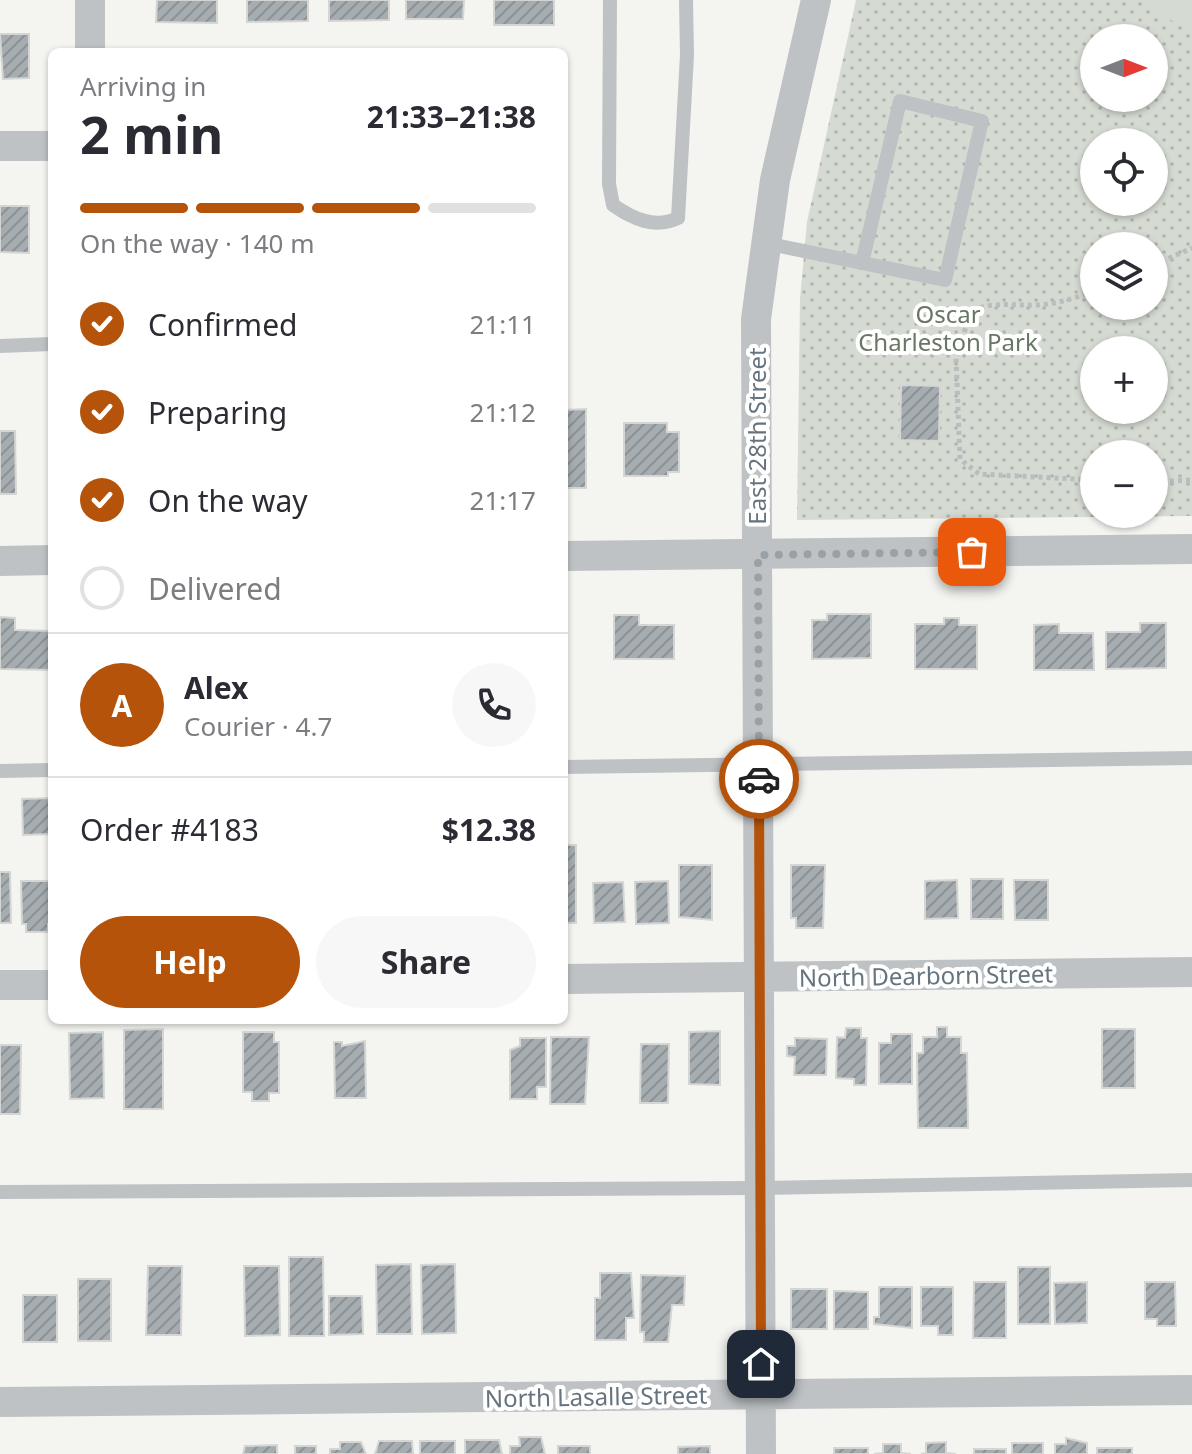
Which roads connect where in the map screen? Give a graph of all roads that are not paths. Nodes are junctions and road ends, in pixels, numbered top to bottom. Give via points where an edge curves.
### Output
1 (90, 0) edge
2 (610, 0) edge
3 (686, 0) edge
4 (816, 0) edge
5 (90, 48) edge
6 (0, 146) edge
7 (48, 146) edge
8 (765, 243) junction
9 (862, 263) junction
10 (48, 344) edge
11 (0, 346) edge
12 (1192, 549) edge
13 (758, 555) junction
14 (568, 556) edge
15 (48, 560) edge
16 (0, 561) edge
17 (1192, 758) edge
18 (759, 765) junction
19 (568, 767) edge
20 (48, 770) edge
21 (0, 771) edge
22 (1192, 972) edge
23 (760, 977) junction
24 (568, 979) edge
25 (0, 985) edge
26 (48, 985) edge
27 (1192, 1180) edge
28 (761, 1188) junction
29 (0, 1192) edge
30 (1192, 1390) edge
31 (761, 1394) junction
32 (0, 1402) edge
33 (761, 1454) edge

1 - 5 street
2 - 3 lane via 613,205 663,225 678,218
4 - 8 street, East 28th Street
6 - 7 street
8 - 9 lane
8 - 13 street, East 28th Street via 756,319
9 - 9 lane via 945,280 982,121 900,101
10 - 11 lane
12 - 13 street
13 - 14 street
13 - 18 street, East 28th Street
15 - 16 street
17 - 18 lane
18 - 19 lane
18 - 23 street, East 28th Street
20 - 21 lane
22 - 23 street, North Dearborn Street
23 - 24 street, North Dearborn Street
23 - 28 street, East 28th Street
25 - 26 street
27 - 28 lane
28 - 29 lane
28 - 31 street, East 28th Street
30 - 31 street, North Lasalle Street
31 - 32 street, North Lasalle Street
31 - 33 street, East 28th Street

